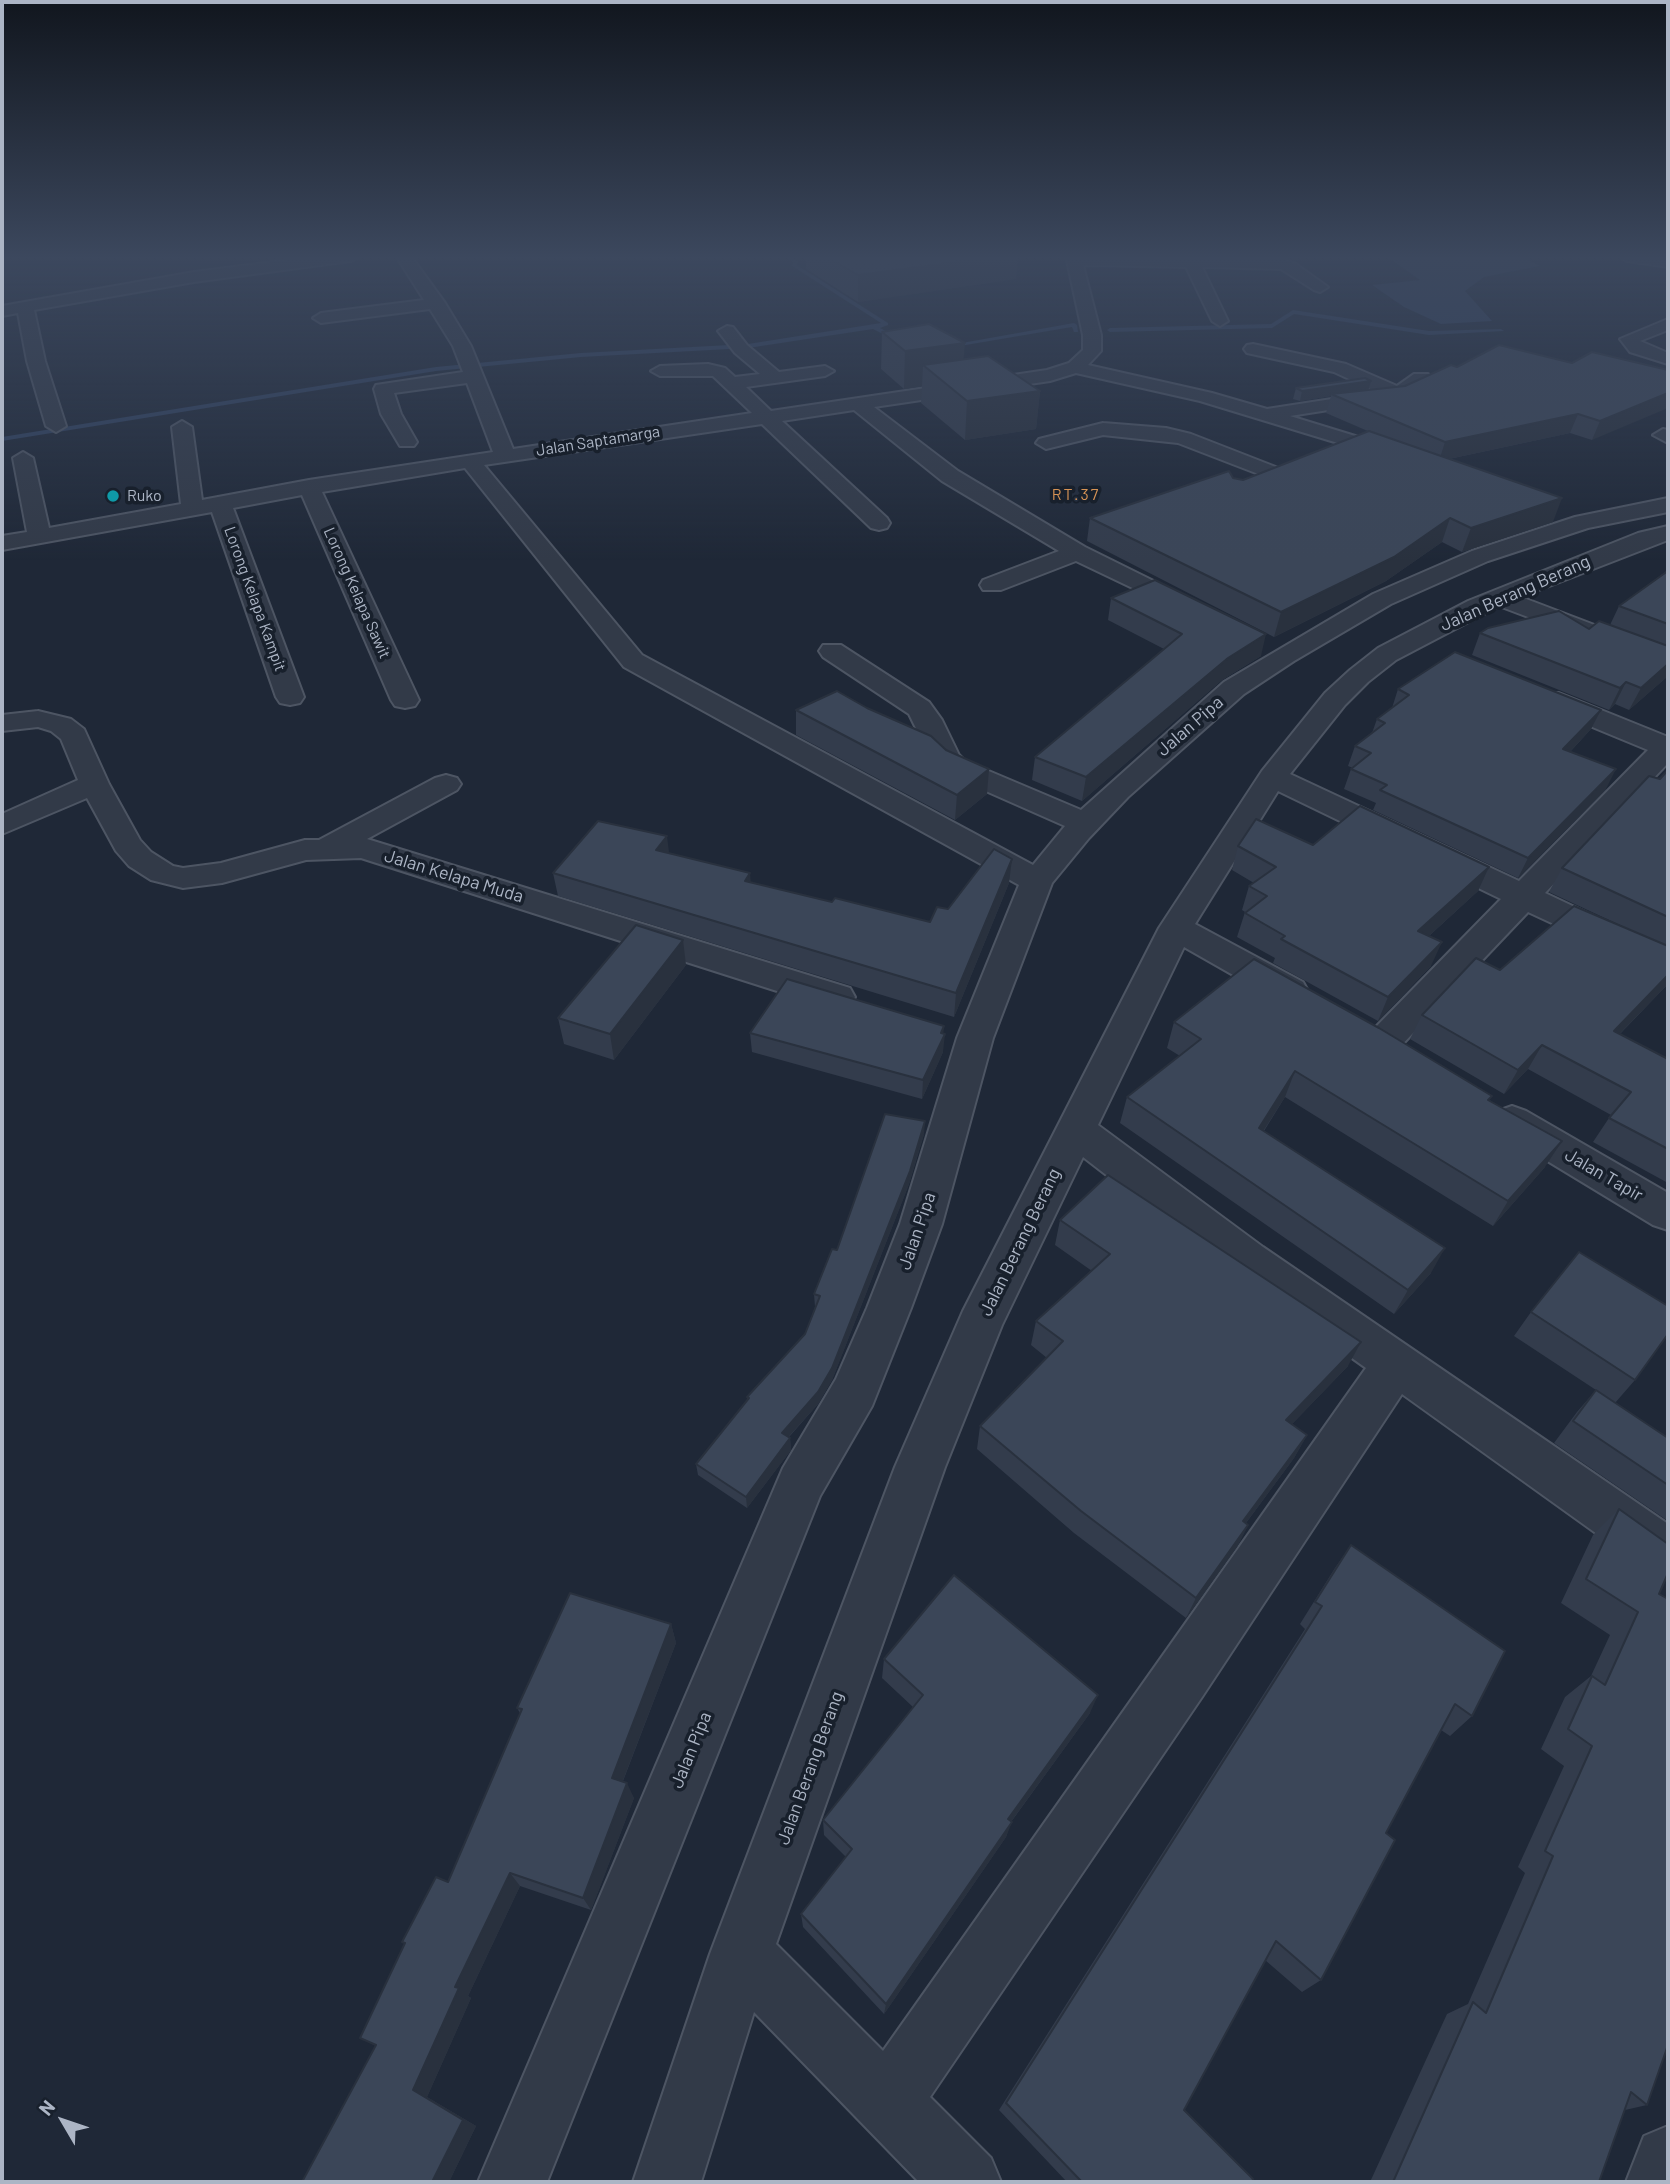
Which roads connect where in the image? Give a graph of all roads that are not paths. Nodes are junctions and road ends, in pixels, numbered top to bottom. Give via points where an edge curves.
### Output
1 (35, 358) edge
2 (465, 358) edge
3 (753, 358) edge
4 (1085, 358) edge
5 (1294, 358) edge
6 (1075, 367) junction
7 (471, 369) junction
8 (660, 371) dead end
9 (825, 371) dead end
10 (774, 377) junction
11 (1421, 378) edge
12 (734, 383) junction
13 (1398, 394) junction
14 (858, 404) junction
15 (1265, 414) junction
16 (767, 415) junction
17 (56, 426) dead end
18 (182, 427) dead end
19 (407, 442) dead end
20 (1046, 443) dead end
21 (1360, 443) junction
22 (505, 455) junction
23 (1326, 457) edge
24 (23, 458) dead end
25 (469, 460) junction
26 (1420, 462) edge
27 (1302, 466) edge
28 (1279, 475) junction
29 (309, 486) junction
30 (1237, 494) edge
31 (220, 502) junction
32 (192, 507) junction
33 (879, 523) dead end
34 (1663, 530) edge
35 (39, 536) junction
36 (2, 543) edge
37 (1077, 552) junction
38 (992, 585) dead end
39 (1498, 597) junction
40 (1211, 619) edge
41 (832, 651) dead end
42 (1668, 662) edge
43 (1525, 689) edge
44 (290, 697) dead end
45 (405, 701) dead end
46 (2, 723) edge
47 (1668, 746) edge
48 (1272, 777) junction
49 (94, 784) junction
50 (446, 784) dead end
51 (1086, 824) junction
52 (2, 825) edge
53 (330, 847) junction
54 (1037, 881) junction
55 (1526, 895) junction
56 (1176, 928) junction
57 (1668, 965) edge
58 (860, 1004) edge
59 (1322, 1009) edge
60 (1418, 1064) edge
61 (1478, 1100) edge
62 (1076, 1130) junction
63 (1668, 1213) edge
64 (1396, 1363) junction
65 (1668, 1554) edge
66 (741, 1954) junction
67 (887, 2102) junction
68 (1668, 2160) edge
69 (513, 2182) edge
70 (667, 2182) edge
71 (967, 2182) edge
72 (1660, 2182) edge

1 - 17 street
2 - 7 street
3 - 10 street
4 - 6 street
5 - 13 street via 1340,368
6 - 14 street, Jalan Saptamarga via 1036,378
6 - 15 street
7 - 19 street via 383,389
7 - 22 street
8 - 12 street via 714,370
9 - 10 street
10 - 12 street
11 - 13 street
12 - 16 street
13 - 15 street
14 - 16 street, Jalan Saptamarga
14 - 37 street via 940,470
15 - 21 street
16 - 22 street, Jalan Saptamarga
16 - 33 street
18 - 32 street
20 - 28 street via 1103,429 1166,434
21 - 23 street
21 - 26 street
22 - 25 street, Jalan Saptamarga
24 - 35 street
25 - 29 street, Jalan Saptamarga
25 - 54 street via 634,661
27 - 28 street
28 - 30 street
29 - 31 street, Jalan Saptamarga
29 - 45 street, Lorong Kelapa Sawit
31 - 32 street, Jalan Saptamarga
31 - 44 street, Lorong Kelapa Kampit
32 - 35 street, Jalan Saptamarga
34 - 39 street, Jalan Berang Berang
34 - 51 street, Jalan Pipa via 1570,517 1273,649
35 - 36 street, Jalan Saptamarga
37 - 38 street
37 - 40 street
39 - 42 street
39 - 48 street, Jalan Berang Berang via 1422,647 1359,676
41 - 51 street via 919,708 946,759 955,767
43 - 47 street
46 - 49 street, Jalan Kelapa Muda via 38,719 61,725 74,735
47 - 55 street
48 - 55 street
48 - 56 street, Jalan Berang Berang
49 - 52 street
49 - 53 street, Jalan Kelapa Muda via 127,844 162,873 183,878 222,873
50 - 53 street
51 - 54 street, Jalan Pipa
53 - 58 street, Jalan Kelapa Muda via 363,848 461,877
54 - 69 street, Jalan Pipa via 962,1035 921,1224 889,1308 855,1391 800,1484
55 - 57 street
55 - 60 street via 1370,1036
56 - 59 street
56 - 62 street, Jalan Berang Berang
61 - 63 street, Jalan Tapir
62 - 64 street via 1248,1260
62 - 66 street, Jalan Berang Berang via 979,1325 920,1466
64 - 65 street
64 - 67 street via 1184,1678
66 - 67 street
66 - 70 street, Jalan Berang Berang
67 - 71 street
68 - 72 street

